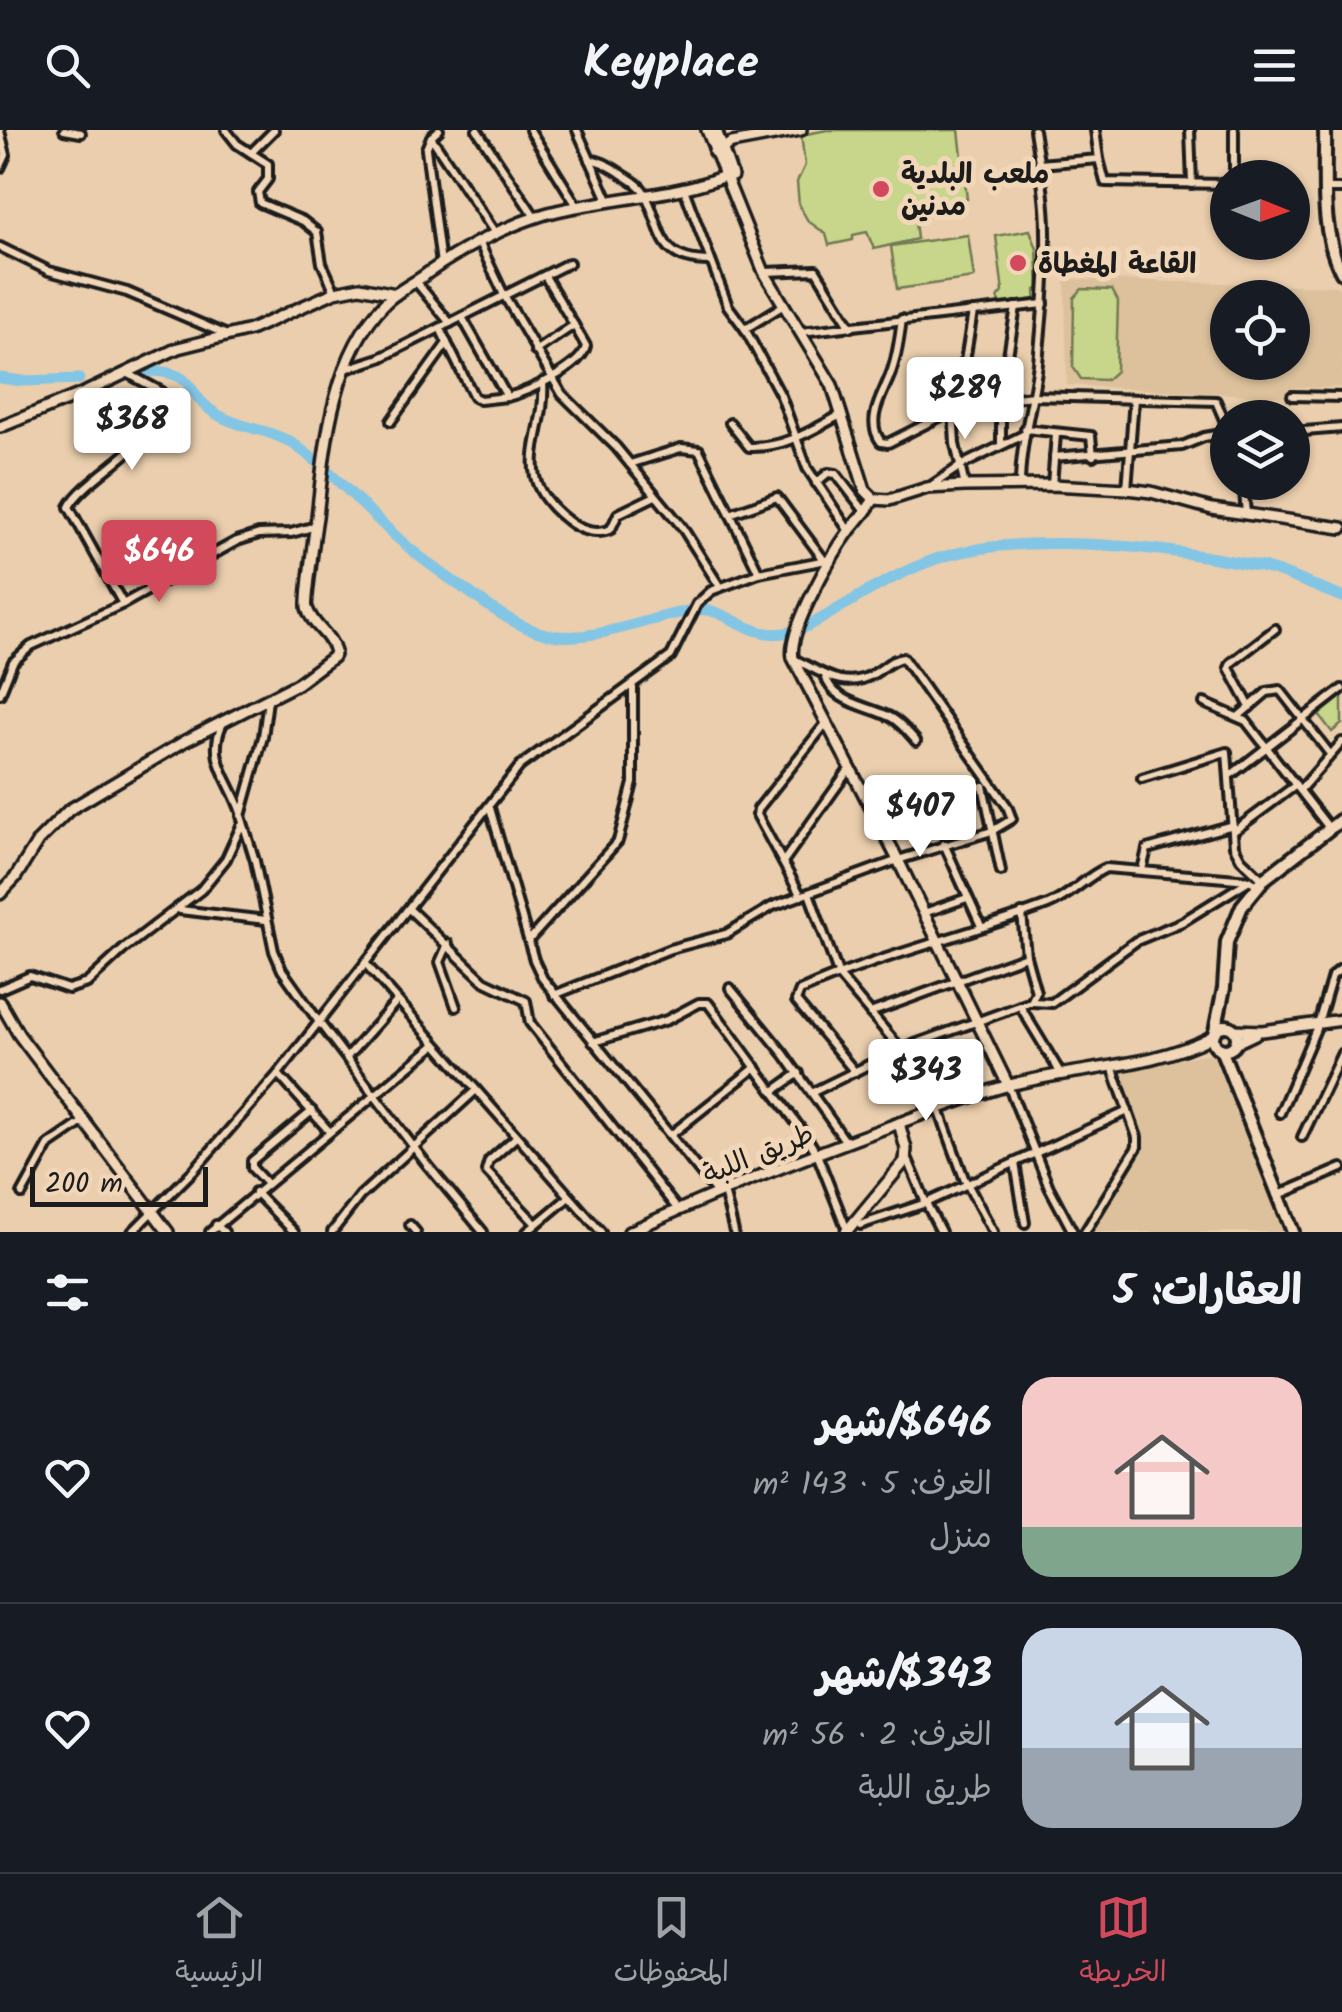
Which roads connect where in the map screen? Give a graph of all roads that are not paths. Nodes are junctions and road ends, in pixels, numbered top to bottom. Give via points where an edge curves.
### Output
1 (64, 130) edge
2 (226, 130) edge
3 (274, 130) edge
4 (439, 130) edge
5 (477, 130) edge
6 (530, 130) edge
7 (577, 130) edge
8 (707, 130) edge
9 (801, 130) edge
10 (1034, 130) edge
11 (1095, 130) edge
12 (1190, 130) edge
13 (1234, 130) edge
14 (1326, 130) edge
15 (0, 131) edge
16 (82, 131) edge
17 (430, 137) junction
18 (719, 143) edge
19 (251, 153) junction
20 (1099, 158) junction
21 (590, 160) junction
22 (1234, 160) edge
23 (1039, 164) junction
24 (0, 168) edge
25 (727, 175) junction
26 (1192, 184) junction
27 (1210, 184) edge
28 (684, 188) junction
29 (1326, 189) junction
30 (1342, 189) edge
31 (644, 194) junction
32 (608, 200) junction
33 (577, 206) junction
34 (535, 217) junction
35 (1327, 225) junction
36 (1342, 225) edge
37 (495, 233) junction
38 (479, 241) junction
39 (0, 246) edge
40 (710, 261) junction
41 (568, 263) dead end
42 (441, 264) junction
43 (764, 272) junction
44 (1342, 273) edge
45 (545, 276) junction
46 (416, 282) junction
47 (335, 292) junction
48 (396, 294) junction
49 (504, 295) junction
50 (1044, 304) junction
51 (784, 305) junction
52 (1016, 307) junction
53 (973, 312) junction
54 (462, 317) junction
55 (902, 319) junction
56 (450, 323) junction
57 (574, 324) junction
58 (850, 327) junction
59 (440, 328) junction
60 (745, 329) junction
61 (801, 332) junction
62 (228, 335) junction
63 (447, 343) junction
64 (535, 351) junction
65 (345, 370) junction
66 (127, 373) junction
67 (551, 377) junction
68 (543, 382) junction
69 (1034, 396) junction
70 (1292, 396) dead end
71 (507, 397) junction
72 (1342, 397) edge
73 (1001, 398) junction
74 (1134, 399) junction
75 (1210, 402) edge
76 (955, 406) junction
77 (842, 414) junction
78 (391, 420) dead end
79 (730, 422) dead end
80 (0, 427) edge
81 (1342, 428) edge
82 (1310, 431) edge
83 (1024, 432) junction
84 (1056, 434) junction
85 (1210, 436) edge
86 (797, 439) junction
87 (1001, 443) junction
88 (1133, 451) junction
89 (1093, 456) junction
90 (1054, 457) junction
91 (630, 464) junction
92 (960, 466) junction
93 (816, 483) junction
94 (1052, 485) junction
95 (965, 486) junction
96 (1020, 486) junction
97 (927, 488) junction
98 (1127, 489) junction
99 (656, 496) junction
100 (874, 499) junction
101 (1245, 500) edge
102 (866, 512) junction
103 (1246, 513) junction
104 (730, 514) junction
105 (316, 526) junction
106 (1342, 528) edge
107 (850, 531) junction
108 (828, 560) junction
109 (759, 573) junction
110 (720, 588) junction
111 (123, 604) junction
112 (1275, 630) dead end
113 (793, 658) junction
114 (824, 674) junction
115 (633, 686) junction
116 (1342, 689) edge
117 (0, 694) edge
118 (268, 700) junction
119 (1204, 703) dead end
120 (1250, 706) junction
121 (1239, 716) junction
122 (1302, 720) junction
123 (224, 722) junction
124 (828, 722) junction
125 (916, 741) dead end
126 (1342, 742) edge
127 (1266, 747) junction
128 (1330, 754) junction
129 (850, 767) junction
130 (980, 770) junction
131 (1231, 775) junction
132 (1142, 778) dead end
133 (983, 786) junction
134 (1299, 787) junction
135 (490, 808) junction
136 (876, 818) junction
137 (1342, 819) edge
138 (242, 821) junction
139 (1329, 828) junction
140 (1233, 829) junction
141 (992, 831) junction
142 (944, 844) junction
143 (898, 860) junction
144 (783, 862) junction
145 (1001, 870) dead end
146 (1142, 870) junction
147 (1257, 882) junction
148 (0, 894) edge
149 (805, 894) junction
150 (967, 898) junction
151 (409, 909) junction
152 (179, 910) junction
153 (924, 913) junction
154 (1022, 913) junction
155 (266, 920) junction
156 (981, 926) junction
157 (529, 940) junction
158 (938, 940) junction
159 (448, 944) junction
160 (1026, 956) junction
161 (365, 962) junction
162 (1342, 968) edge
163 (839, 976) junction
164 (957, 980) junction
165 (730, 988) dead end
166 (1224, 988) junction
167 (0, 989) edge
168 (554, 995) junction
169 (398, 1001) junction
170 (0, 1002) edge
171 (1031, 1002) junction
172 (1020, 1006) junction
173 (456, 1008) dead end
174 (870, 1013) junction
175 (1342, 1020) edge
176 (319, 1022) junction
177 (977, 1022) junction
178 (1318, 1024) junction
179 (1233, 1029) junction
180 (1262, 1031) junction
181 (1216, 1040) junction
182 (593, 1042) junction
183 (1235, 1044) junction
184 (435, 1045) junction
185 (900, 1049) junction
186 (1342, 1054) edge
187 (347, 1057) junction
188 (1112, 1066) junction
189 (756, 1067) junction
190 (855, 1072) junction
191 (799, 1073) junction
192 (278, 1074) junction
193 (1061, 1076) junction
194 (1008, 1085) junction
195 (1240, 1090) junction
196 (475, 1091) junction
197 (774, 1091) junction
198 (375, 1092) junction
199 (813, 1092) junction
200 (939, 1107) junction
201 (1128, 1111) junction
202 (312, 1112) junction
203 (1280, 1113) dead end
204 (84, 1121) junction
205 (899, 1123) junction
206 (329, 1131) junction
207 (672, 1134) junction
208 (516, 1137) junction
209 (1302, 1137) dead end
210 (846, 1142) junction
211 (414, 1146) junction
212 (817, 1154) junction
213 (1036, 1154) junction
214 (906, 1156) junction
215 (1016, 1163) junction
216 (1342, 1168) edge
217 (266, 1183) junction
218 (968, 1184) junction
219 (720, 1191) junction
220 (256, 1192) junction
221 (22, 1194) dead end
222 (1278, 1195) junction
223 (569, 1197) junction
224 (926, 1203) junction
225 (678, 1210) junction
226 (152, 1212) junction
227 (1025, 1223) dead end
228 (536, 1224) junction
229 (861, 1226) edge
230 (213, 1229) edge
231 (846, 1231) edge
232 (132, 1232) edge
233 (168, 1232) edge
234 (224, 1232) edge
235 (294, 1232) edge
236 (332, 1232) edge
237 (483, 1232) edge
238 (527, 1232) edge
239 (601, 1232) edge
240 (629, 1232) edge
241 (734, 1232) edge
242 (941, 1232) edge
243 (993, 1232) edge
244 (1073, 1232) edge
245 (1085, 1232) edge
246 (1292, 1232) edge

1 - 16 street
2 - 19 street
3 - 19 street
4 - 17 street
5 - 34 street
6 - 33 street
7 - 21 street
8 - 18 street
9 - 18 street
10 - 23 street
11 - 20 street
12 - 26 street
13 - 22 street
14 - 29 main road
15 - 24 street via 6,156
17 - 37 street
17 - 42 street
18 - 25 street
19 - 47 street via 270,169 259,201 316,232
20 - 23 street
20 - 26 street via 1105,182
21 - 31 street
21 - 32 street
23 - 50 street
25 - 28 street
25 - 43 street
26 - 27 street
28 - 31 street
28 - 40 street
29 - 30 street
29 - 35 main road
31 - 32 street
31 - 40 street via 666,246 684,258
32 - 33 street
33 - 34 street
34 - 37 street
35 - 36 street
35 - 44 main road
37 - 38 street
38 - 42 street
38 - 49 street
39 - 62 street via 50,271 127,292
40 - 60 street
41 - 45 street
42 - 46 street
43 - 51 street
43 - 58 street via 816,270
45 - 49 street
45 - 57 street
46 - 48 street
46 - 56 street
47 - 48 street via 360,287
47 - 62 street
48 - 65 street via 374,315
49 - 54 street
49 - 64 street
50 - 52 street
50 - 69 street
51 - 60 street
51 - 61 street
52 - 53 street
52 - 73 street
53 - 55 street
53 - 76 street
54 - 56 street
54 - 71 street
55 - 58 street
55 - 76 street via 875,410 878,441 888,442
56 - 59 street
57 - 64 street
57 - 67 street via 584,353
58 - 61 street
59 - 63 street
59 - 65 street
60 - 86 street
61 - 77 street
62 - 66 street via 192,343
63 - 71 street via 474,397
63 - 78 street
64 - 67 street
65 - 105 street
66 - 80 street
66 - 111 street via 162,392 164,413 69,507
67 - 68 street
67 - 91 street
68 - 71 street
68 - 99 street via 532,470 552,507 577,527 604,532 618,514
69 - 73 street
69 - 74 street
69 - 83 street
70 - 72 street
73 - 76 street
73 - 87 street
74 - 75 street
74 - 88 street
76 - 92 street
77 - 86 street
77 - 100 street
79 - 86 street via 749,447
81 - 82 street
83 - 84 street
83 - 87 street
83 - 96 street
84 - 89 street via 1091,436
84 - 90 street
85 - 88 street
86 - 93 street
87 - 92 street
88 - 89 street
88 - 98 street
89 - 90 street
90 - 94 street
91 - 99 street
91 - 104 street via 694,448
92 - 95 street
92 - 97 street
93 - 102 street via 834,473
93 - 107 street
94 - 96 street
94 - 98 street
95 - 96 street
95 - 97 street
97 - 100 street
98 - 103 street
99 - 110 street
100 - 102 street
101 - 103 street
102 - 107 street
103 - 106 street
104 - 108 street via 777,498
104 - 109 street
105 - 111 street via 237,541
105 - 118 street via 306,608 335,652 314,674
107 - 108 street
108 - 109 street
108 - 113 street via 792,644
109 - 110 street
110 - 115 street via 697,604 671,656
111 - 117 street via 22,652
112 - 120 street via 1229,668
113 - 114 street
113 - 124 street
114 - 125 street via 838,696 891,718
114 - 130 street via 858,682 902,658
115 - 135 street via 520,766
115 - 157 street via 633,783 618,841
116 - 122 street
118 - 123 street
118 - 138 street
119 - 121 street
120 - 121 street
120 - 122 street via 1278,689
121 - 127 street
122 - 127 street
122 - 128 street
123 - 138 street via 216,755
123 - 148 street via 69,810
124 - 129 street
124 - 144 street via 758,809
126 - 128 street
127 - 131 street
127 - 134 street
128 - 134 street
129 - 136 street
129 - 144 street
130 - 133 street
130 - 141 street via 1011,813 1008,824
131 - 132 street via 1230,754 1224,752
131 - 140 street
133 - 136 street
133 - 141 street
134 - 139 street
134 - 140 street
135 - 151 street
135 - 157 street
136 - 143 street
137 - 139 main road
138 - 152 street via 218,871
138 - 155 street
139 - 147 main road
140 - 146 street via 1155,845 1144,851
140 - 147 street via 1236,852
141 - 142 street
141 - 145 street
142 - 143 street
142 - 150 street
143 - 149 street
143 - 153 street
144 - 149 street
146 - 147 street
146 - 154 street via 1106,868 1067,896
147 - 166 main road via 1227,942
147 - 171 street via 1136,942 1052,1003
149 - 163 street
149 - 168 street via 726,934
150 - 153 street
150 - 156 street
151 - 159 street
151 - 161 street
152 - 155 street
152 - 167 street via 77,988 30,976
153 - 158 street
154 - 156 street
154 - 160 street
155 - 176 street via 282,970
156 - 158 street
157 - 168 street
158 - 163 street
158 - 164 street
159 - 173 street via 440,962
159 - 225 street via 484,981 526,1001 530,1023
160 - 164 street
160 - 171 street via 1036,992
161 - 169 street
161 - 176 street
162 - 178 street via 1332,976
163 - 174 street
163 - 190 street via 800,992 796,1001
164 - 174 street
164 - 177 street
165 - 191 street
166 - 179 main road
166 - 181 main road
168 - 182 street
169 - 184 street
169 - 187 street
170 - 204 street
171 - 172 street
172 - 177 street
172 - 193 street
174 - 185 street
175 - 178 street
176 - 187 street
176 - 192 street
177 - 185 street
177 - 194 street
178 - 180 street
178 - 203 street
179 - 180 street
179 - 181 main road via 1225,1026
179 - 183 main road
180 - 183 street
181 - 183 main road
181 - 188 street, طريق اللبة
181 - 195 main road
182 - 189 street via 667,1020 704,1001
182 - 207 street
183 - 195 main road
184 - 196 street
184 - 198 street
185 - 190 street
185 - 200 street
186 - 209 street
187 - 198 street
188 - 193 street, طريق اللبة
188 - 201 street
189 - 197 street
189 - 207 street
190 - 199 street
191 - 197 street
191 - 199 street
192 - 202 street
192 - 226 street
193 - 194 street, طريق اللبة
194 - 200 street, طريق اللبة
194 - 213 street
195 - 222 main road
196 - 208 street
196 - 211 street
197 - 212 street
198 - 206 street
198 - 211 street
199 - 210 street
200 - 205 street, طريق اللبة
200 - 218 street
201 - 213 street
201 - 245 street via 1137,1148
202 - 206 street
202 - 217 street via 252,1162
204 - 221 street via 48,1145
204 - 226 street
205 - 210 street, طريق اللبة
205 - 214 street
206 - 217 street
207 - 219 street
208 - 223 street
208 - 228 street via 486,1171
210 - 212 street, طريق اللبة
211 - 236 street
211 - 237 street
212 - 219 street, طريق اللبة
212 - 231 street
213 - 215 street
213 - 244 street
214 - 224 street
214 - 229 street
215 - 218 street
215 - 227 street
216 - 222 street
217 - 220 street
218 - 224 street
218 - 243 street
219 - 225 street, طريق اللبة
219 - 241 street
220 - 230 street
220 - 235 street
222 - 246 main road
223 - 228 street
223 - 239 street
224 - 229 street
224 - 242 street
225 - 240 street, طريق اللبة
226 - 232 street
226 - 233 street
228 - 238 street
229 - 231 street
230 - 234 street

